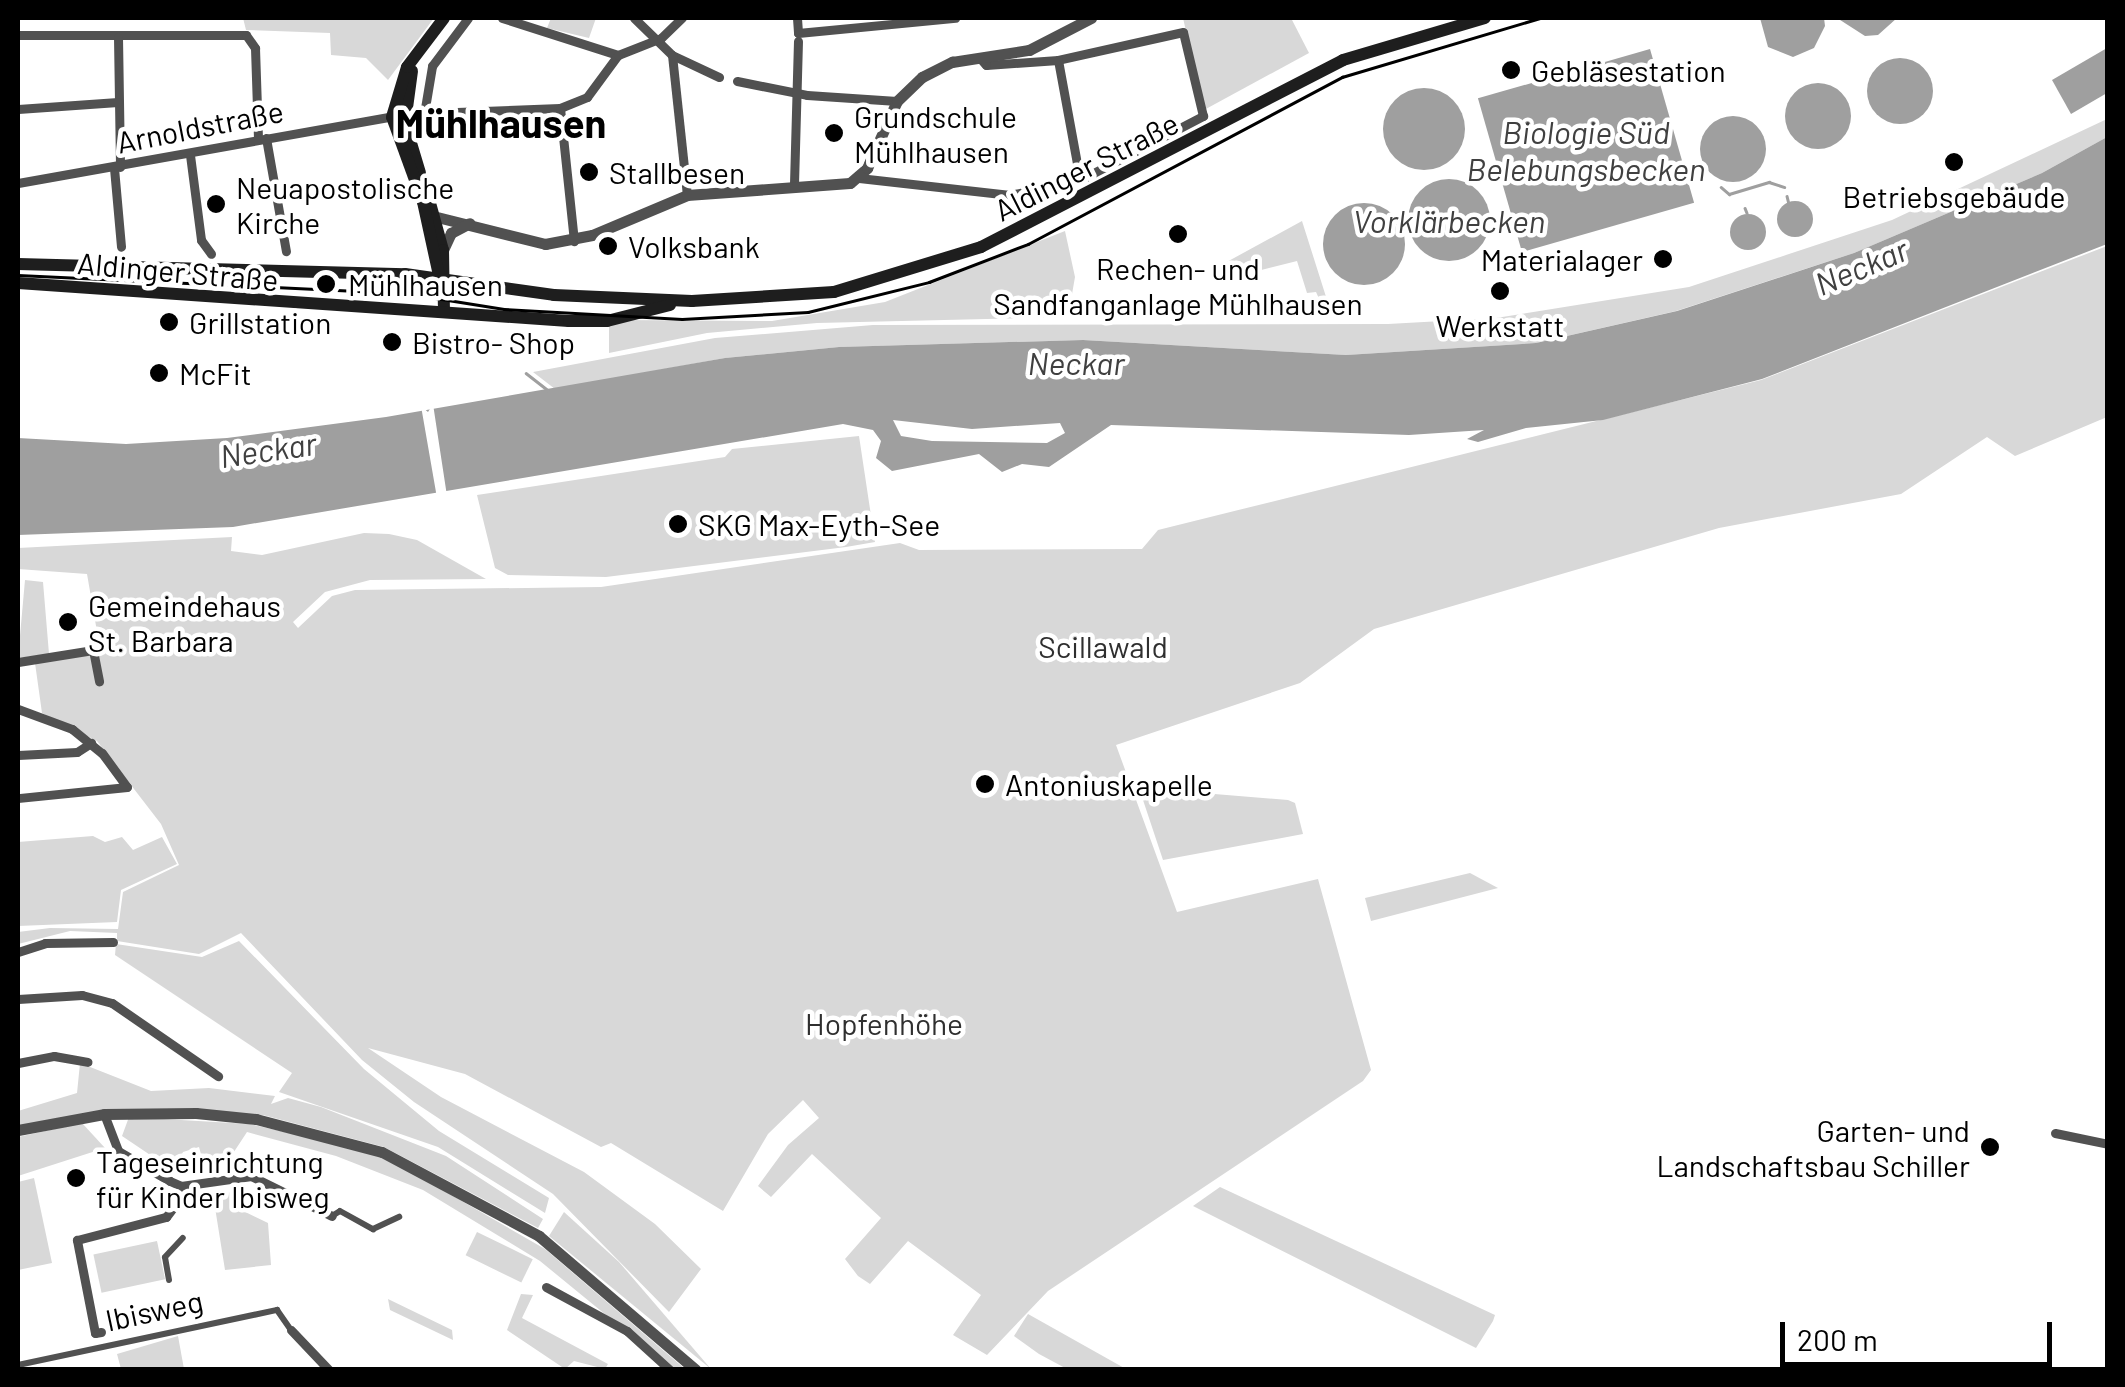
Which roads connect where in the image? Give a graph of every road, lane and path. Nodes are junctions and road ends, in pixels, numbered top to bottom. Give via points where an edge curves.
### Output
1 (444, 18) edge
2 (468, 18) edge
3 (502, 18) edge
4 (634, 18) edge
5 (682, 18) edge
6 (797, 18) edge
7 (950, 18) edge
8 (1091, 18) edge
9 (1485, 18) edge
10 (18, 36) edge
11 (118, 36) junction
12 (798, 37) junction
13 (661, 38) junction
14 (618, 55) junction
15 (672, 55) junction
16 (980, 58) junction
17 (1058, 60) junction
18 (719, 78) dead end
19 (737, 81) dead end
20 (796, 92) junction
21 (897, 101) junction
22 (118, 102) junction
23 (560, 108) junction
24 (18, 109) edge
25 (424, 114) junction
26 (398, 116) junction
27 (262, 139) junction
28 (190, 155) junction
29 (117, 167) junction
30 (859, 178) junction
31 (1080, 180) junction
32 (18, 183) edge
33 (794, 184) junction
34 (686, 195) junction
35 (430, 215) junction
36 (470, 223) junction
37 (574, 241) junction
38 (122, 247) dead end
39 (443, 250) junction
40 (286, 251) dead end
41 (211, 254) dead end
42 (431, 262) junction
43 (18, 264) edge
44 (410, 274) junction
45 (440, 280) junction
46 (18, 283) edge
47 (692, 301) junction
48 (444, 311) junction
49 (18, 662) edge
50 (99, 681) dead end
51 (18, 709) edge
52 (91, 743) junction
53 (18, 755) edge
54 (18, 798) edge
55 (113, 942) dead end
56 (18, 952) edge
57 (18, 999) edge
58 (87, 1062) dead end
59 (18, 1063) edge
60 (218, 1076) dead end
61 (104, 1114) junction
62 (18, 1130) edge
63 (2055, 1133) dead end
64 (2108, 1144) edge
65 (182, 1186) junction
66 (332, 1216) joint
67 (399, 1218) dead end
68 (184, 1238) dead end
69 (169, 1280) dead end
70 (546, 1286) dead end
71 (291, 1330) joint
72 (100, 1332) dead end
73 (18, 1365) edge
74 (330, 1370) edge
75 (670, 1370) edge
76 (696, 1370) edge

1 - 26 main road via 401,79
2 - 25 street via 432,66
3 - 14 street
4 - 13 street
5 - 13 street
6 - 12 street
7 - 12 street
8 - 16 street via 1029,50
9 - 47 main road, Aldinger Straße via 1343,60 963,255 834,292
10 - 11 street
11 - 22 street
11 - 27 street via 254,40
12 - 20 street
13 - 14 street
13 - 15 street
14 - 23 street via 587,97
15 - 18 street
15 - 34 street
16 - 17 street via 986,65
16 - 21 street via 922,76
17 - 31 street, Aldinger Straße
17 - 31 street, Aldinger Straße via 1183,32 1204,116
19 - 20 street
20 - 21 street
20 - 33 street
21 - 30 street
22 - 24 street
22 - 29 street
23 - 25 street, Arnoldstraße
23 - 37 street
25 - 26 street, Arnoldstraße
26 - 27 street, Arnoldstraße
26 - 35 main road
27 - 28 street, Arnoldstraße
27 - 40 street
28 - 29 street, Arnoldstraße
28 - 41 street via 201,240
29 - 32 street, Arnoldstraße
29 - 38 street
30 - 31 street, Aldinger Straße via 1010,195
30 - 33 street, Aldinger Straße
33 - 34 street, Aldinger Straße
34 - 37 street, Aldinger Straße
35 - 36 street, Aldinger Straße
35 - 39 main road
35 - 42 main road
36 - 37 street, Aldinger Straße via 520,240
36 - 39 street via 451,233
39 - 45 main road
42 - 44 main road
42 - 45 main road
43 - 44 main road, Aldinger Straße
44 - 45 main road, Aldinger Straße
45 - 47 main road, Aldinger Straße via 554,295
45 - 48 main road
46 - 48 main road, Aldinger Straße
47 - 48 main road, Aldinger Straße via 589,322
49 - 50 street via 94,650
51 - 52 street
52 - 53 street via 77,752
52 - 54 street via 127,787
55 - 56 street via 46,943
57 - 60 street via 82,995 112,1003
58 - 59 street via 54,1056
61 - 62 street
61 - 65 street via 118,1151
61 - 76 street via 256,1119 399,1159 539,1236
63 - 64 street
65 - 66 street via 251,1176
65 - 72 street, Ibisweg via 166,1217 77,1240 95,1333
66 - 67 street via 340,1212 372,1228
68 - 69 street via 165,1256
70 - 75 street via 627,1331
71 - 73 street, Ibisweg via 277,1310
71 - 74 street

